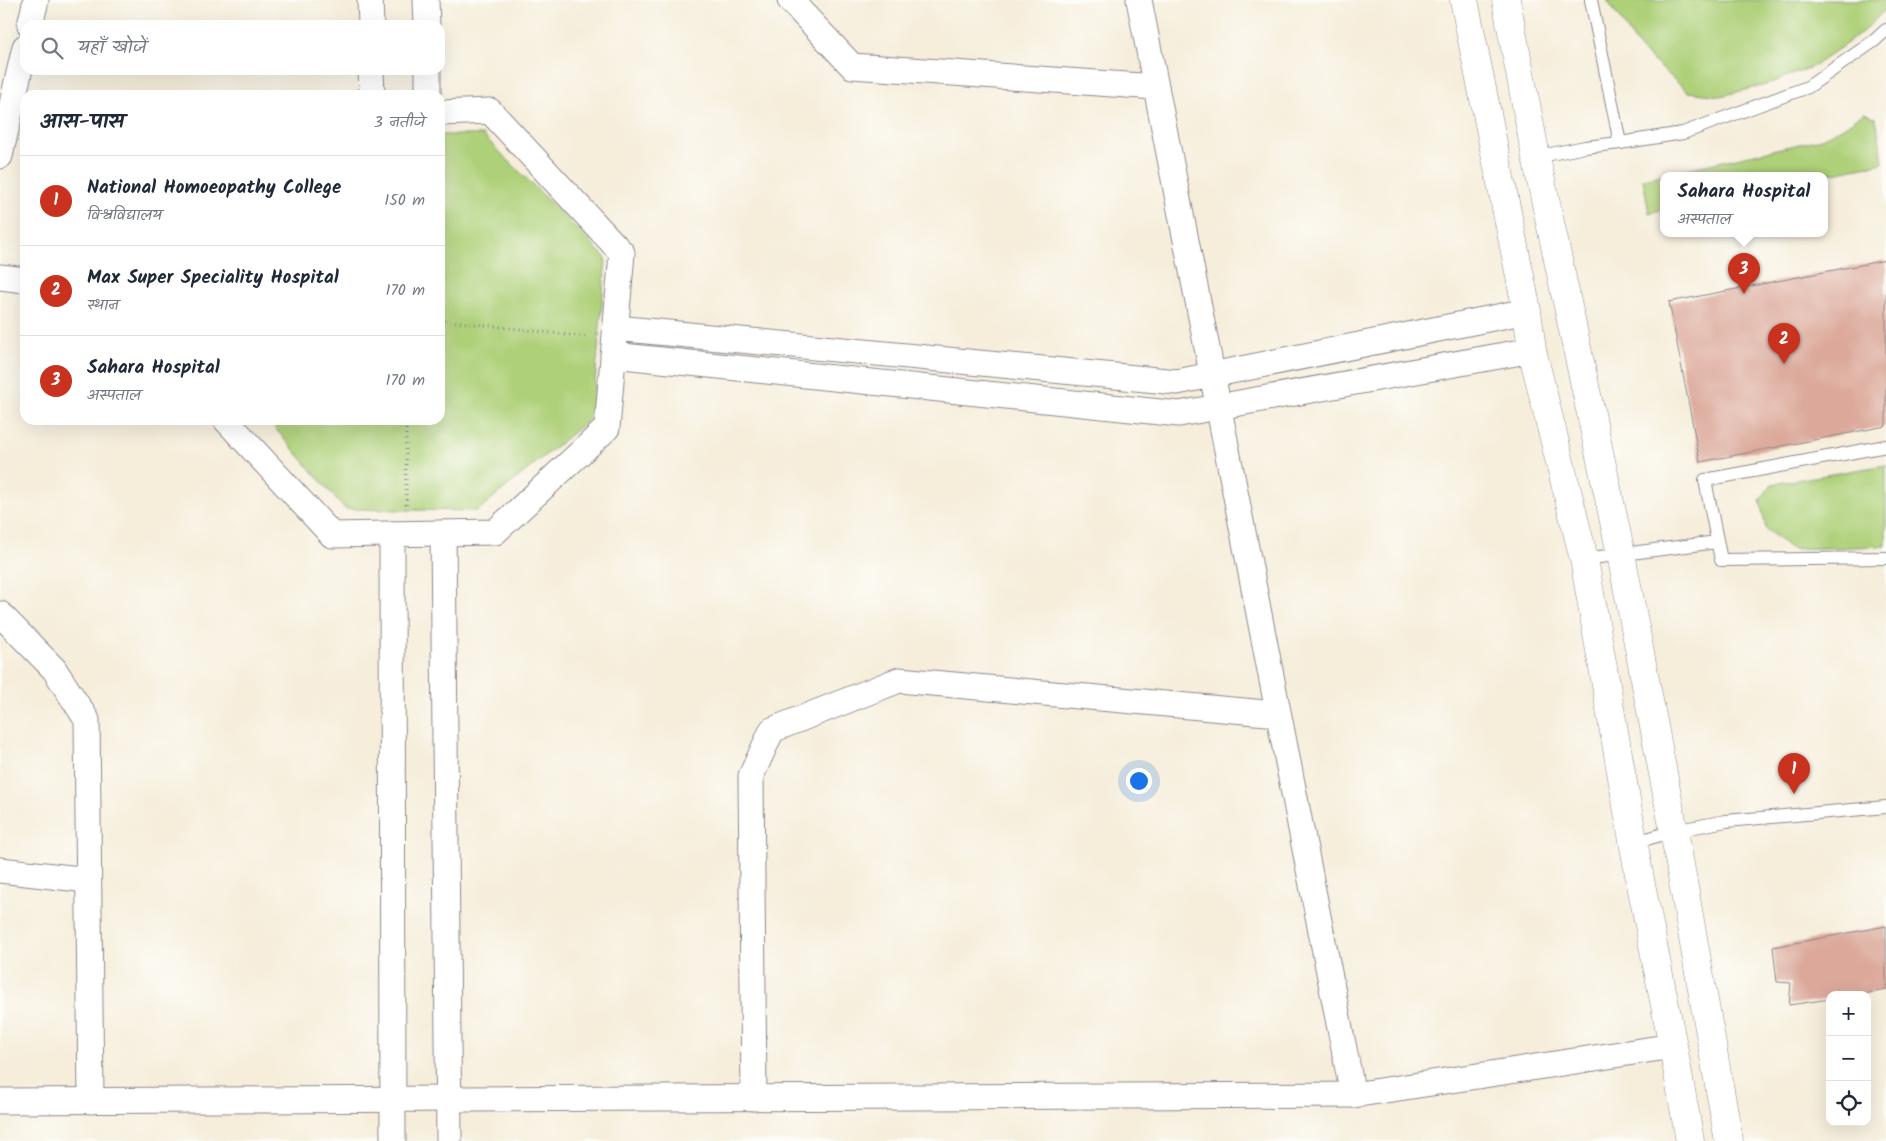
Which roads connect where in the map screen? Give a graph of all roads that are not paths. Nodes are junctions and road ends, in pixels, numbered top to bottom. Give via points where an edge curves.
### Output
1 (36, 0) edge
2 (370, 0) edge
3 (426, 0) edge
4 (790, 0) edge
5 (1139, 0) edge
6 (1464, 0) edge
7 (1506, 0) edge
8 (1591, 0) edge
9 (31, 20) edge
10 (371, 20) edge
11 (427, 20) edge
12 (1886, 30) edge
13 (20, 70) edge
14 (372, 75) edge
15 (428, 75) edge
16 (1156, 87) junction
17 (372, 90) edge
18 (428, 90) edge
19 (445, 113) edge
20 (1620, 143) junction
21 (0, 156) edge
22 (1536, 157) junction
23 (0, 277) edge
24 (20, 279) edge
25 (1527, 311) junction
26 (615, 341) junction
27 (1532, 350) junction
28 (1212, 375) junction
29 (1218, 407) junction
30 (231, 425) edge
31 (1886, 446) edge
32 (443, 533) junction
33 (399, 534) junction
34 (1717, 542) junction
35 (1621, 554) junction
36 (1886, 558) edge
37 (1584, 560) junction
38 (0, 614) edge
39 (1278, 714) junction
40 (1886, 807) edge
41 (1674, 831) junction
42 (1633, 843) junction
43 (0, 870) edge
44 (88, 880) junction
45 (1673, 1046) junction
46 (1353, 1095) junction
47 (754, 1098) junction
48 (393, 1099) junction
49 (449, 1099) junction
50 (0, 1101) edge
51 (92, 1101) junction
52 (393, 1141) edge
53 (449, 1141) edge
54 (1690, 1141) edge
55 (1729, 1141) edge

1 - 9 street
2 - 10 street
3 - 11 street
4 - 16 street via 852,66
5 - 16 street
6 - 25 street
7 - 22 street
8 - 20 lane
12 - 20 lane via 1808,87 1683,133
13 - 21 street
14 - 17 street
15 - 18 street
16 - 28 street
19 - 26 street via 490,111 622,253
20 - 22 lane via 1585,146
22 - 35 street
23 - 24 street
25 - 27 street
25 - 28 street
26 - 28 street via 1177,382
26 - 29 street via 1180,414
26 - 32 street via 607,428 495,532
27 - 29 street
27 - 37 street
28 - 29 street
29 - 39 street
30 - 33 street via 332,535
31 - 34 lane via 1705,480
32 - 33 street
32 - 49 street
33 - 48 street
34 - 35 lane
34 - 36 lane via 1720,560
35 - 37 lane
35 - 41 street
37 - 42 street
38 - 44 street via 54,669 87,720
39 - 46 street
39 - 47 street via 899,680 772,730 751,776
40 - 41 lane via 1726,821
41 - 42 lane
41 - 55 street
42 - 45 street
43 - 44 street
44 - 51 street
45 - 46 street
45 - 54 street
46 - 47 street
47 - 49 street
48 - 49 street
48 - 51 street
48 - 52 street
49 - 53 street
50 - 51 street

